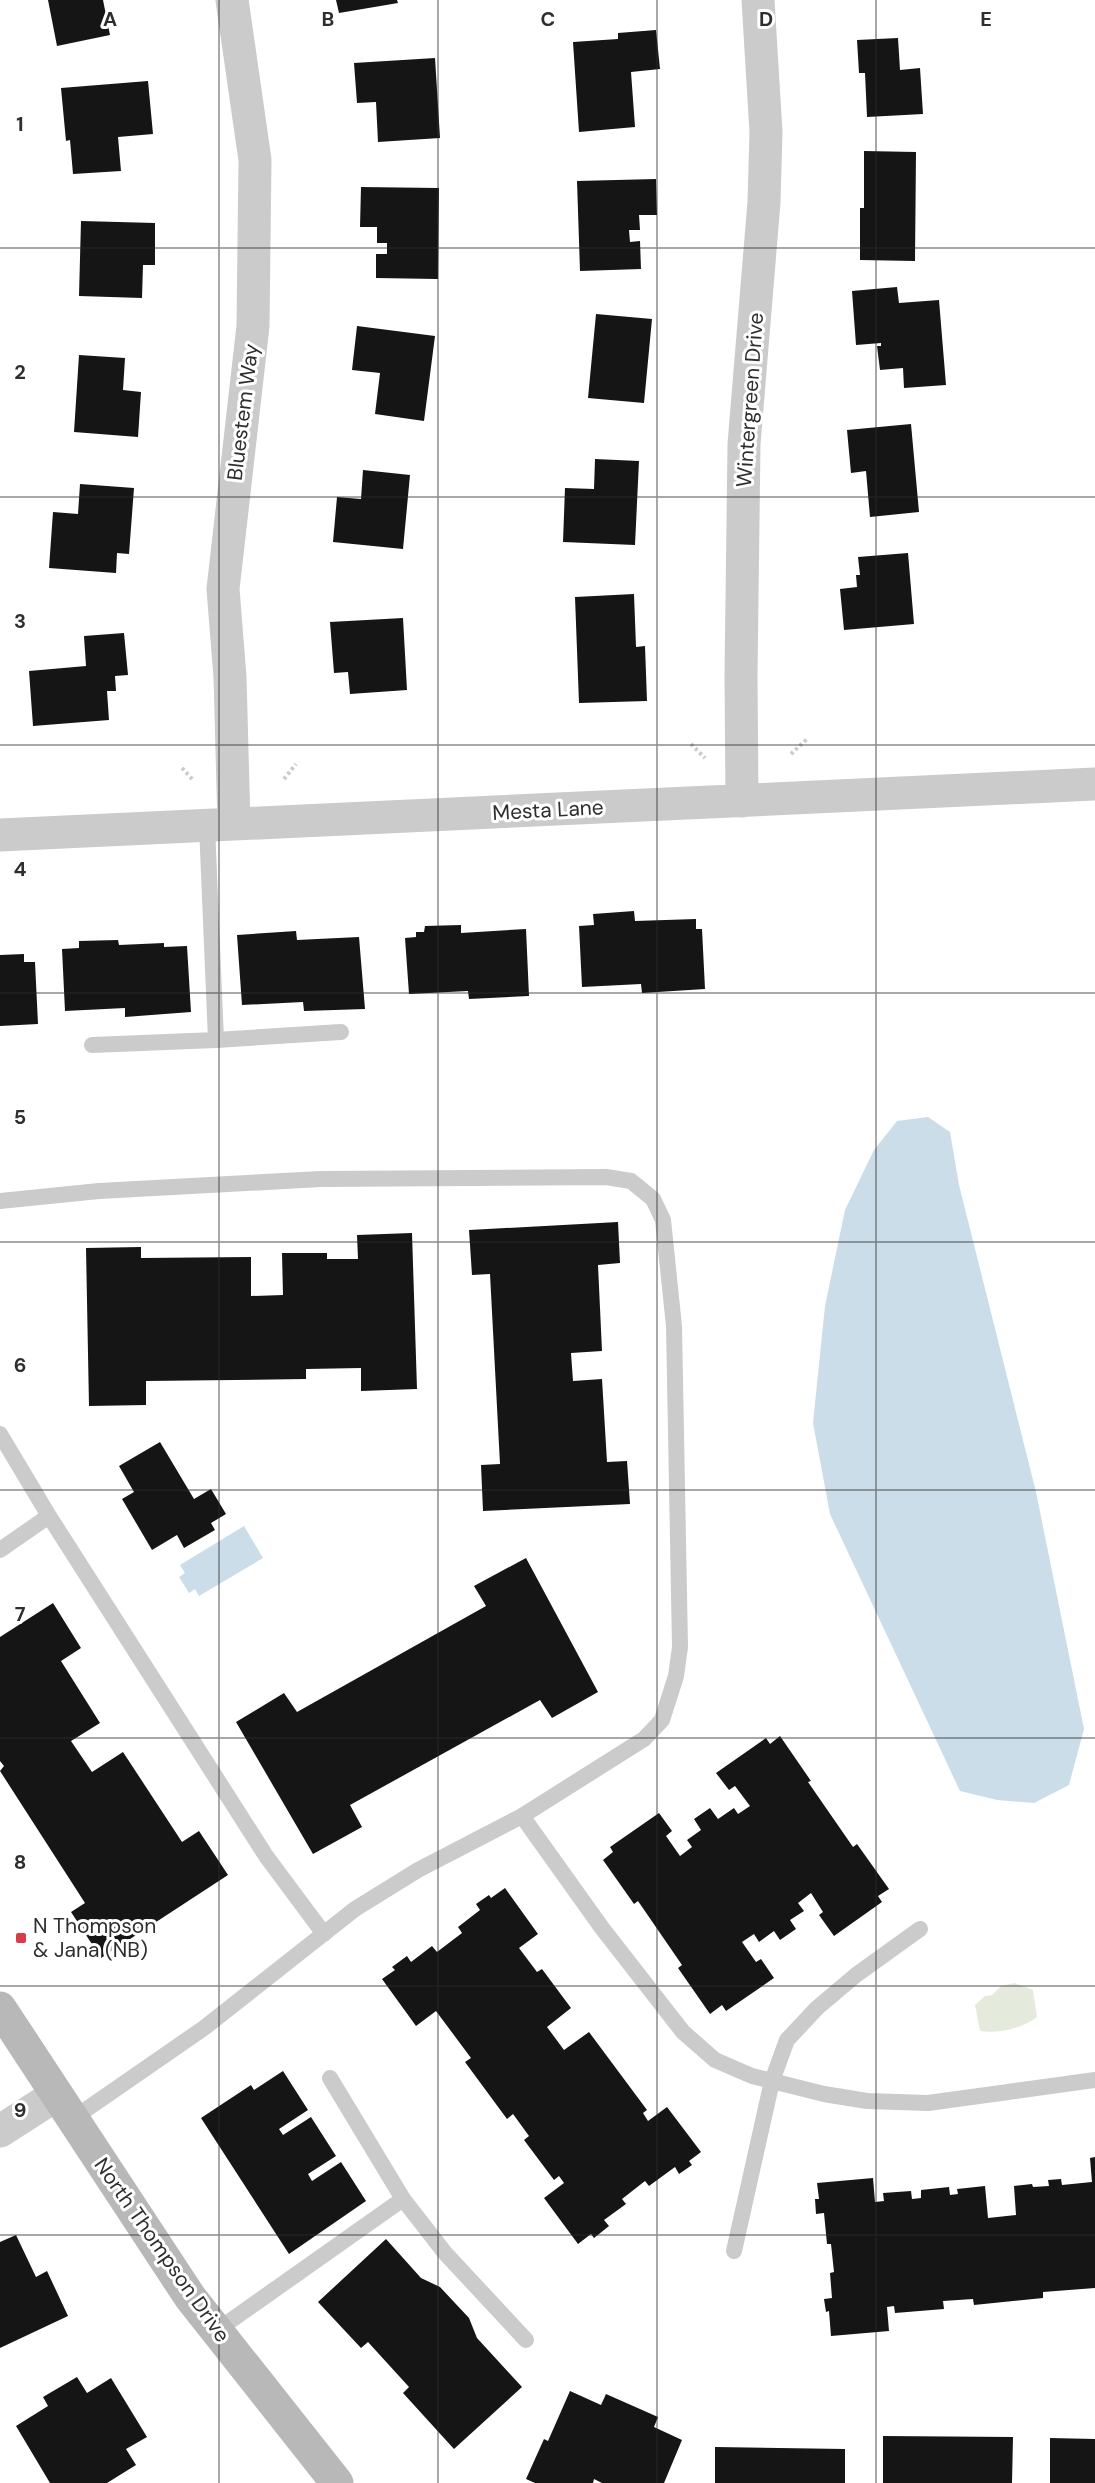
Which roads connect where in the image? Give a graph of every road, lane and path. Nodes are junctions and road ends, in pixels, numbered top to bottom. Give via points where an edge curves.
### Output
1 (232, 0) edge
2 (758, 0) edge
3 (807, 739) dead end
4 (691, 744) dead end
5 (791, 754) dead end
6 (705, 758) dead end
7 (296, 764) dead end
8 (182, 768) dead end
9 (284, 779) dead end
10 (194, 781) dead end
11 (1095, 784) edge
12 (742, 801) junction
13 (220, 825) junction
14 (0, 835) edge
15 (341, 1032) dead end
16 (216, 1040) junction
17 (92, 1045) dead end
18 (0, 1201) edge
19 (0, 1434) edge
20 (49, 1516) junction
21 (0, 1550) edge
22 (522, 1816) junction
23 (920, 1929) dead end
24 (324, 1934) junction
25 (0, 2007) edge
26 (330, 2078) dead end
27 (1095, 2080) edge
28 (772, 2081) junction
29 (63, 2107) junction
30 (0, 2131) edge
31 (403, 2199) junction
32 (734, 2251) dead end
33 (216, 2331) junction
34 (526, 2340) dead end
35 (336, 2483) edge

1 - 13 street, Bluestem Way via 255,160 253,326 223,589 230,677
2 - 12 street, Wintergreen Drive via 766,132 744,444
3 - 5 path
4 - 6 path
7 - 9 path
8 - 10 path
11 - 12 street, Mesta Lane
12 - 13 street, Mesta Lane
13 - 14 street, Mesta Lane
13 - 16 lane
15 - 16 lane
16 - 17 lane
18 - 22 lane via 99,1191 321,1179 594,1178 631,1181 653,1199 663,1220 674,1326 680,1647 676,1676 662,1720 644,1739
19 - 20 lane
20 - 21 lane
20 - 24 lane via 266,1856
22 - 24 lane via 418,1870 355,1909
22 - 28 lane via 683,2032 715,2060
23 - 28 lane via 817,2008 787,2040
24 - 29 lane via 204,2028
25 - 29 street, North Thompson Drive
26 - 31 lane
27 - 28 lane via 927,2103 867,2101
28 - 32 lane
29 - 30 street
29 - 33 street, North Thompson Drive
31 - 33 lane
31 - 34 lane via 445,2253
33 - 35 street, North Thompson Drive

